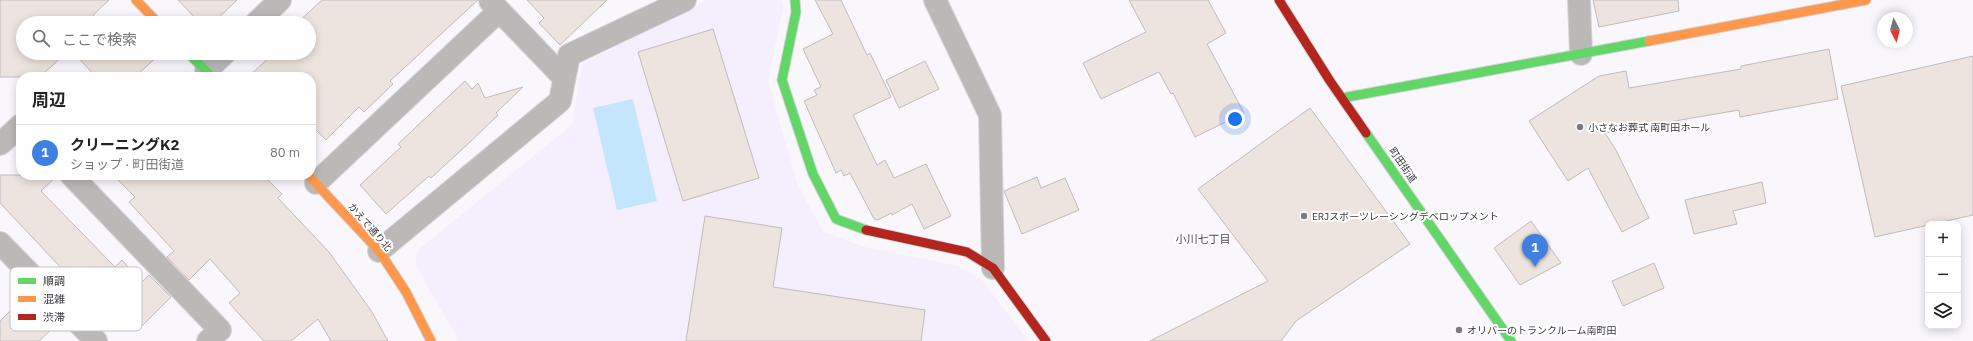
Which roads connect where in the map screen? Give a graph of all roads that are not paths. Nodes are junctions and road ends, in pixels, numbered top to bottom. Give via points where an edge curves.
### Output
1 (136, 0) edge
2 (280, 0) edge
3 (685, 0) edge
4 (795, 0) edge
5 (935, 0) edge
6 (1279, 0) edge
7 (1579, 0) edge
8 (1866, 0) edge
9 (494, 5) edge
10 (151, 16) edge
11 (263, 16) edge
12 (1581, 54) junction
13 (195, 60) edge
14 (220, 60) edge
15 (207, 72) edge
16 (211, 72) edge
17 (564, 78) junction
18 (1342, 98) junction
19 (16, 130) edge
20 (0, 144) edge
21 (316, 175) edge
22 (76, 180) edge
23 (313, 180) edge
24 (379, 251) junction
25 (4, 256) edge
26 (16, 267) edge
27 (993, 268) junction
28 (85, 331) edge
29 (96, 341) edge
30 (208, 341) edge
31 (432, 341) edge
32 (1046, 341) edge
33 (1511, 341) edge

1 - 10 street
2 - 11 street
3 - 17 street via 569,55
4 - 27 street via 796,12 782,80 813,174 836,219 870,232 967,252
5 - 27 street via 990,115
6 - 18 street, 町田街道
7 - 12 street
8 - 12 street
9 - 17 street
9 - 21 street
12 - 18 street
13 - 15 street
14 - 16 street
17 - 24 street via 560,101
18 - 33 street, 町田街道
19 - 20 street
22 - 30 street via 220,330
23 - 24 street, かえで通り北
24 - 31 street, かえで通り北 via 406,292
25 - 26 street
27 - 32 street
28 - 29 street

